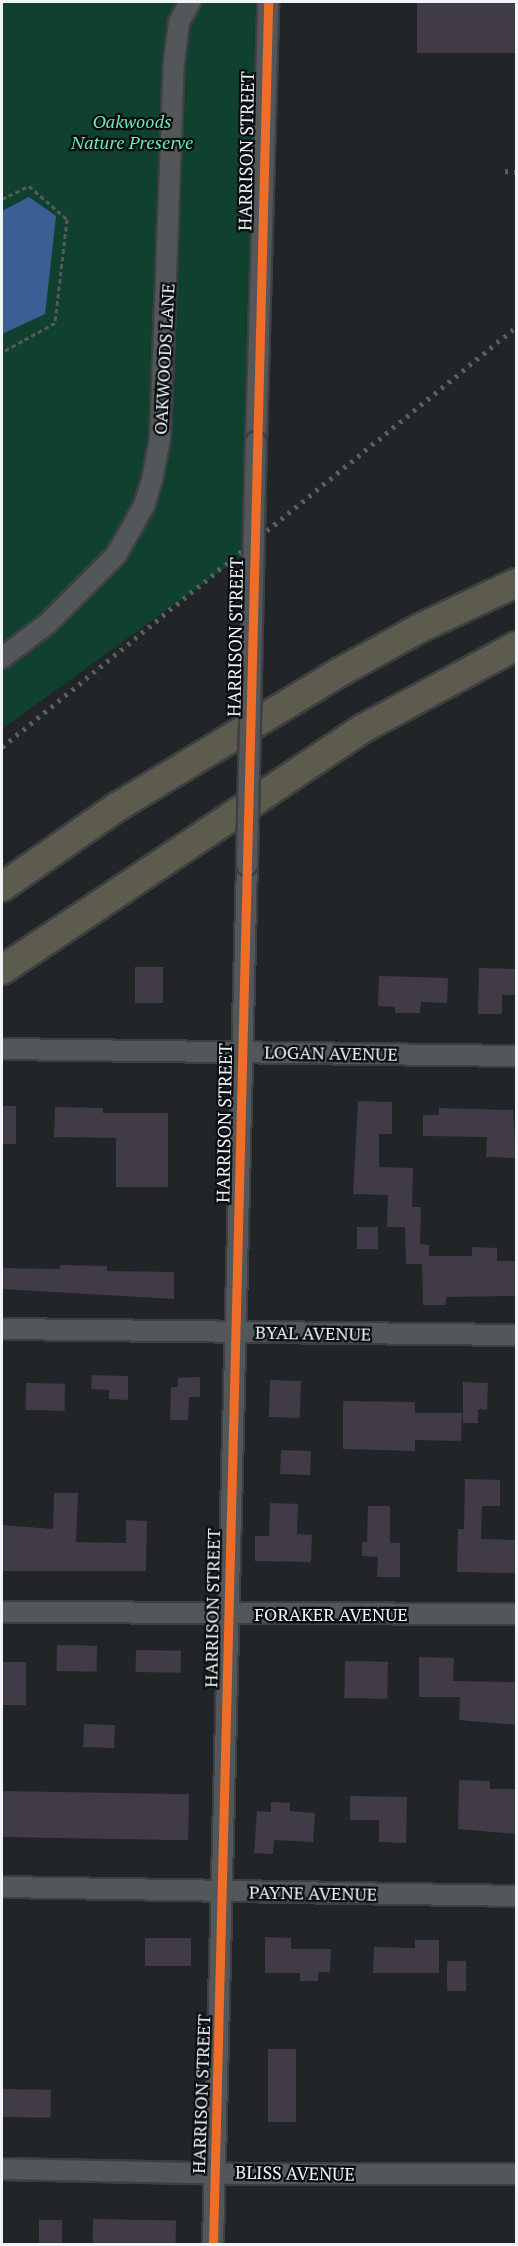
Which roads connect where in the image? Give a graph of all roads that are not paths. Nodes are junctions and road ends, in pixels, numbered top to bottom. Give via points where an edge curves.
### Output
1 (190, 2) edge
2 (268, 2) edge
3 (516, 575) edge
4 (516, 583) edge
5 (420, 628) junction
6 (516, 646) edge
7 (2, 658) edge
8 (516, 666) edge
9 (362, 729) junction
10 (2, 887) edge
11 (2, 970) edge
12 (2, 1049) edge
13 (242, 1051) junction
14 (516, 1056) edge
15 (2, 1329) edge
16 (235, 1332) junction
17 (516, 1335) edge
18 (2, 1612) edge
19 (228, 1613) junction
20 (516, 1614) edge
21 (2, 1887) edge
22 (223, 1892) junction
23 (516, 1896) edge
24 (2, 2169) edge
25 (216, 2172) junction
26 (516, 2174) edge
27 (213, 2244) edge

1 - 7 street, OAKWOODS LANE via 179,22 174,63 163,383 160,439 152,480 140,515 116,555 47,624
2 - 13 street, HARRISON STREET, bridge
3 - 5 highway
4 - 5 highway
5 - 10 highway via 172,774
6 - 9 highway
8 - 9 highway
9 - 11 highway
12 - 13 street, LOGAN AVENUE
13 - 14 street, LOGAN AVENUE
13 - 16 street, HARRISON STREET
15 - 16 street, BYAL AVENUE
16 - 17 street, BYAL AVENUE
16 - 19 street, HARRISON STREET
18 - 19 street, FORAKER AVENUE
19 - 20 street, FORAKER AVENUE
19 - 22 street, HARRISON STREET
21 - 22 street, PAYNE AVENUE
22 - 23 street, PAYNE AVENUE
22 - 25 street, HARRISON STREET
24 - 25 street, BLISS AVENUE
25 - 26 street, BLISS AVENUE
25 - 27 street, HARRISON STREET

